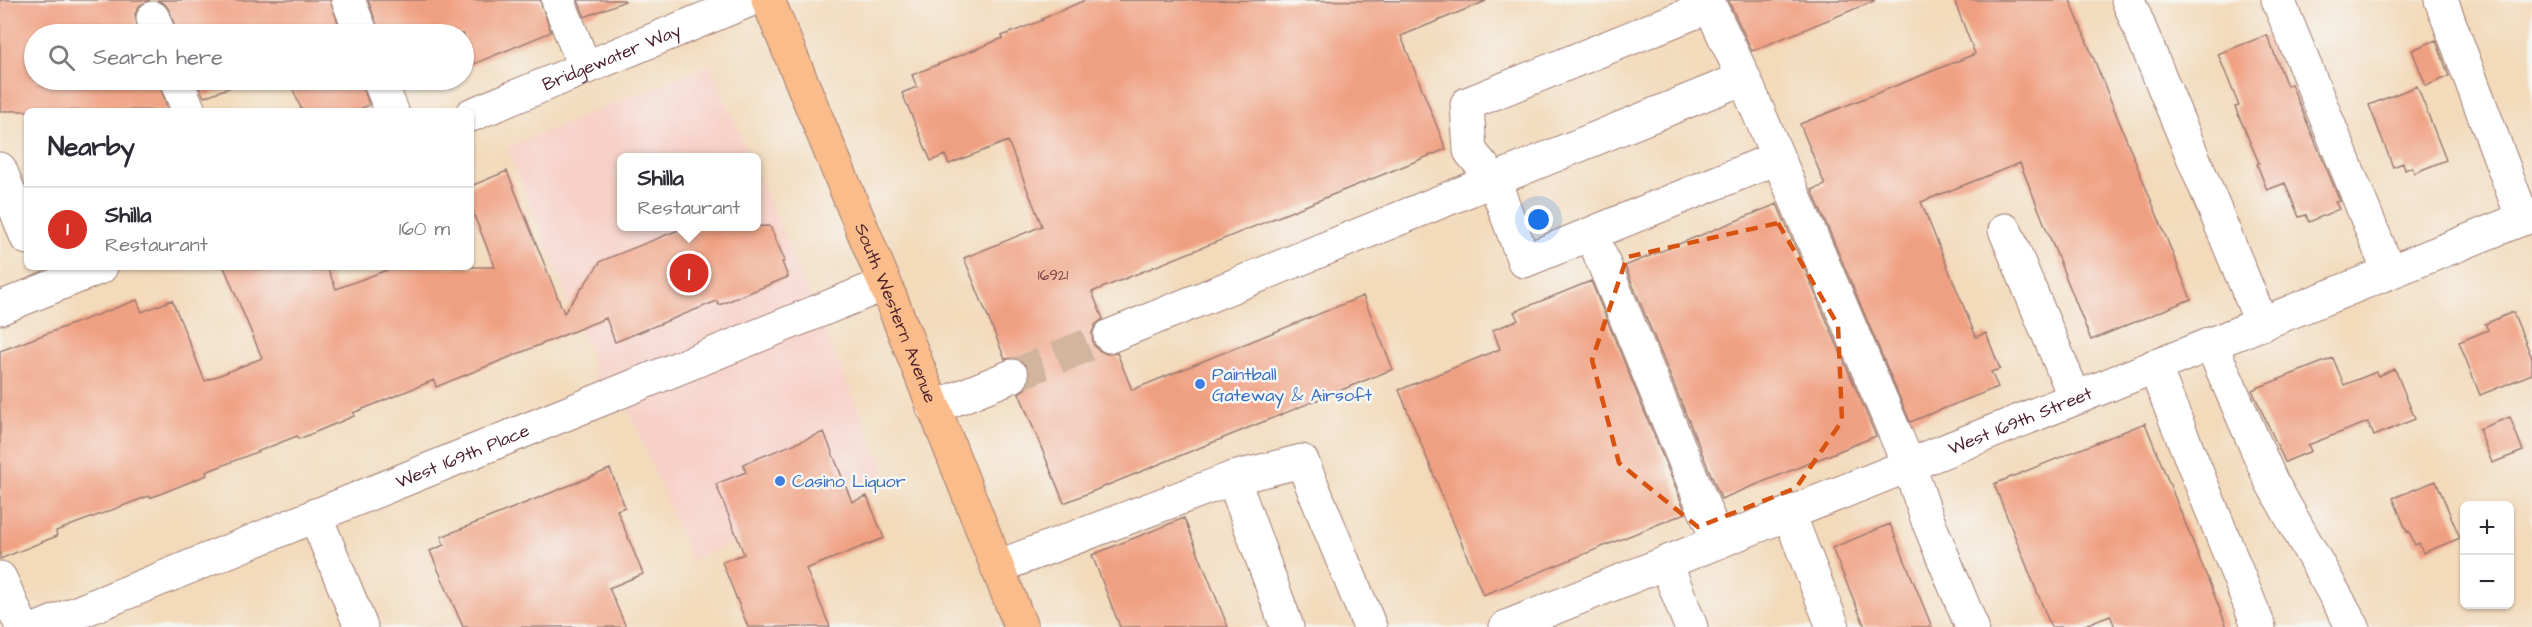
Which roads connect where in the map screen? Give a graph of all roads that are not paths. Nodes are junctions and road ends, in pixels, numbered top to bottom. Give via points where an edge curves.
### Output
1 (348, 0) edge
2 (558, 0) edge
3 (750, 0) edge
4 (768, 0) edge
5 (2128, 0) edge
6 (2278, 0) edge
7 (2441, 0) edge
8 (358, 24) edge
9 (585, 68) junction
10 (1744, 78) junction
11 (180, 90) edge
12 (383, 90) edge
13 (188, 108) edge
14 (391, 108) edge
15 (474, 114) edge
16 (1777, 158) junction
17 (0, 169) edge
18 (1494, 180) junction
19 (2528, 217) edge
20 (24, 230) edge
21 (2005, 230) dead end
22 (1592, 235) junction
23 (85, 270) edge
24 (2389, 272) junction
25 (43, 278) edge
26 (885, 284) junction
27 (0, 308) edge
28 (2262, 324) junction
29 (1110, 336) tunnel mouth
30 (2211, 344) junction
31 (2154, 366) junction
32 (1012, 376) tunnel mouth
33 (2075, 398) junction
34 (933, 408) junction
35 (1909, 465) junction
36 (1233, 478) junction
37 (1789, 513) junction
38 (315, 515) junction
39 (1718, 542) junction
40 (1666, 563) junction
41 (997, 567) junction
42 (0, 578) edge
43 (22, 627) edge
44 (42, 627) edge
45 (361, 627) edge
46 (1021, 627) edge
47 (1287, 627) edge
48 (1370, 627) edge
49 (1506, 627) edge
50 (1691, 627) edge
51 (1833, 627) edge
52 (1972, 627) edge
53 (2259, 627) edge
54 (2354, 627) edge

1 - 8 street
2 - 9 street
3 - 9 street, Bridgewater Way
4 - 26 main road, South Western Avenue
5 - 28 street
6 - 24 street
7 - 19 street
9 - 15 street, Bridgewater Way
10 - 16 street
10 - 18 street
10 - 18 street via 1710,6 1467,104 1470,151
11 - 13 street
12 - 14 street
16 - 22 street
16 - 35 street
17 - 20 street
18 - 22 street via 1524,261
18 - 29 street
19 - 24 street, West 169th Street
21 - 33 street
22 - 39 street
23 - 25 street
24 - 28 street, West 169th Street
25 - 27 street
26 - 34 main road, South Western Avenue
26 - 38 street, West 169th Place
28 - 30 street, West 169th Street
30 - 31 street, West 169th Street
30 - 54 street via 2271,481
31 - 33 street, West 169th Street
31 - 53 street
32 - 34 street
33 - 35 street, West 169th Street
34 - 41 main road, South Western Avenue
35 - 37 street, West 169th Street
35 - 52 street
36 - 41 street
36 - 47 street
36 - 48 street via 1302,461
37 - 39 street, West 169th Street
37 - 51 street
38 - 44 street, West 169th Place
38 - 45 street
39 - 40 street, West 169th Street
40 - 49 street, West 169th Street
40 - 50 street
41 - 46 main road, South Western Avenue
42 - 43 street

